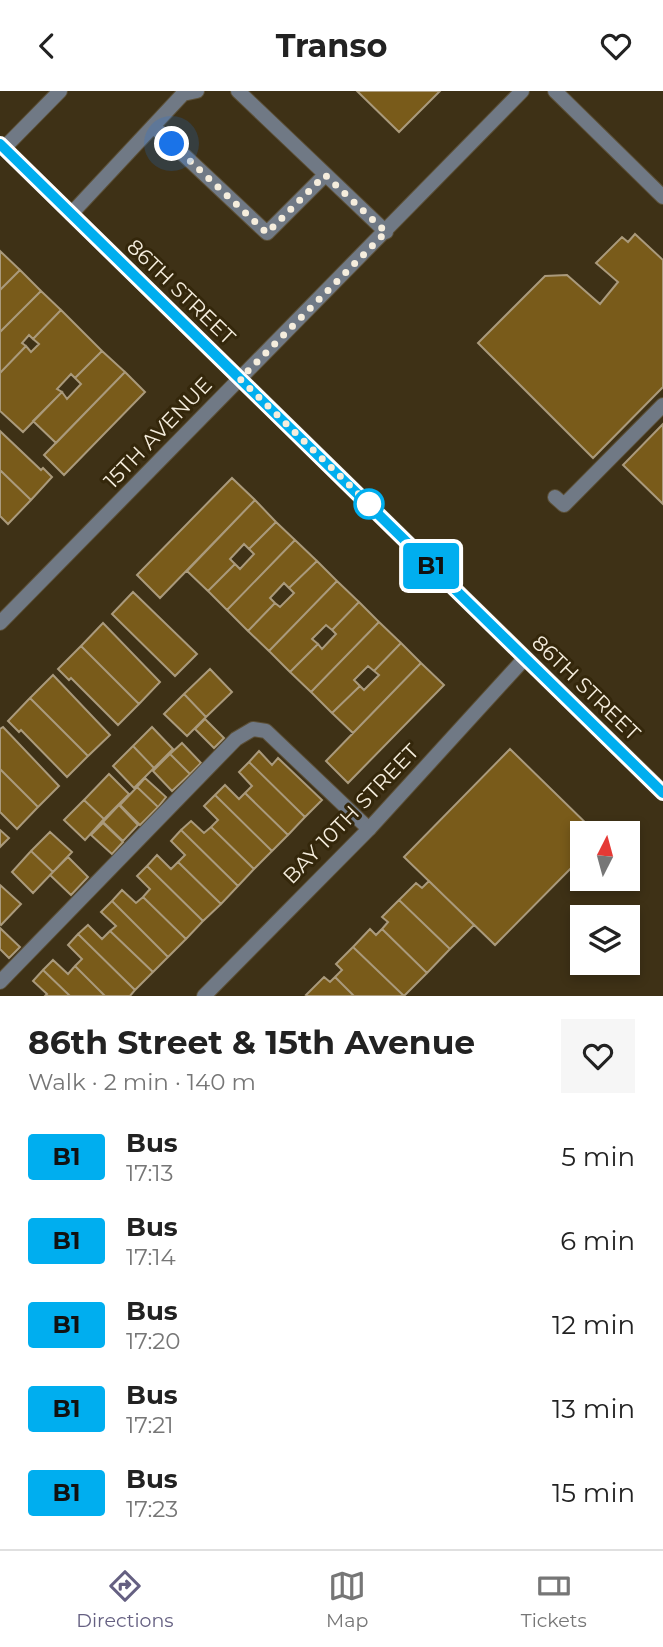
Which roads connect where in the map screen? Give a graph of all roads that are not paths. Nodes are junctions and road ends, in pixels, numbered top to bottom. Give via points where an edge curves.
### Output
1 (60, 91) edge
2 (197, 91) edge
3 (238, 91) edge
4 (522, 91) edge
5 (555, 91) edge
6 (153, 126) junction
7 (2, 146) edge
8 (325, 175) junction
9 (663, 197) edge
10 (71, 214) junction
11 (386, 232) junction
12 (240, 379) junction
13 (663, 405) edge
14 (555, 497) dead end
15 (0, 623) edge
16 (525, 658) junction
17 (663, 792) edge
18 (369, 829) junction
19 (0, 982) edge
20 (204, 996) edge

1 - 7 street
2 - 6 street via 183,94
3 - 8 street
4 - 11 street, 15TH AVENUE
5 - 9 street
6 - 8 street via 267,233
6 - 10 street
7 - 10 main road, 86TH STREET
8 - 11 street
10 - 12 main road, 86TH STREET
11 - 12 street, 15TH AVENUE
12 - 15 street, 15TH AVENUE
12 - 16 main road, 86TH STREET
13 - 14 street via 564,506
16 - 17 main road, 86TH STREET
16 - 18 street, BAY 10TH STREET
18 - 19 street via 266,731 253,729 236,739
18 - 20 street, BAY 10TH STREET

